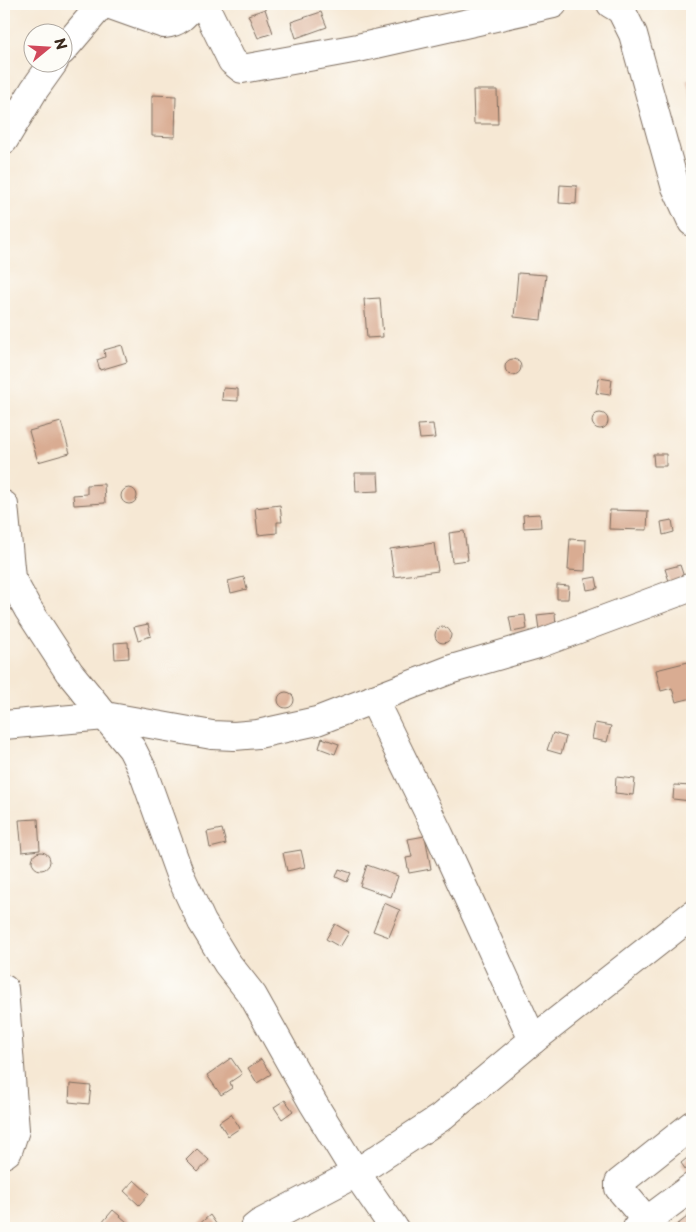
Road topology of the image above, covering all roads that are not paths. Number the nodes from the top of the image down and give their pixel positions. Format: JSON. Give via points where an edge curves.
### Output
{"nodes":[{"id":1,"x":102,"y":4,"type":"edge"},
{"id":2,"x":108,"y":4,"type":"edge"},
{"id":3,"x":194,"y":4,"type":"edge"},
{"id":4,"x":204,"y":4,"type":"edge"},
{"id":5,"x":553,"y":4,"type":"edge"},
{"id":6,"x":611,"y":4,"type":"edge"},
{"id":7,"x":72,"y":39,"type":"edge"},
{"id":8,"x":47,"y":72,"type":"edge"},
{"id":9,"x":4,"y":140,"type":"edge"},
{"id":10,"x":692,"y":222,"type":"edge"},
{"id":11,"x":4,"y":505,"type":"edge"},
{"id":12,"x":7,"y":575,"type":"edge"},
{"id":13,"x":692,"y":587,"type":"edge"},
{"id":14,"x":372,"y":699,"type":"junction"},
{"id":15,"x":105,"y":716,"type":"junction"},
{"id":16,"x":4,"y":725,"type":"edge"},
{"id":17,"x":692,"y":914,"type":"edge"},
{"id":18,"x":4,"y":989,"type":"edge"},
{"id":19,"x":533,"y":1040,"type":"junction"},
{"id":20,"x":692,"y":1125,"type":"edge"},
{"id":21,"x":4,"y":1154,"type":"edge"},
{"id":22,"x":356,"y":1173,"type":"junction"},
{"id":23,"x":692,"y":1187,"type":"edge"},
{"id":24,"x":642,"y":1224,"type":"edge"},
{"id":25,"x":254,"y":1228,"type":"edge"},
{"id":26,"x":394,"y":1228,"type":"edge"}],
"edges":[{"from":1,"to":7,"type":"street"},
{"from":2,"to":3,"type":"street","via":[[164,24],[173,23],[185,15]]},
{"from":4,"to":5,"type":"street","via":[[232,61],[242,69],[358,48]]},
{"from":6,"to":10,"type":"street","via":[[621,10],[633,34],[675,185]]},
{"from":8,"to":9,"type":"street"},
{"from":11,"to":12,"type":"street"},
{"from":12,"to":15,"type":"street","via":[[69,672]]},
{"from":13,"to":14,"type":"street","via":[[538,644]]},
{"from":14,"to":15,"type":"street","via":[[317,721],[234,736]]},
{"from":14,"to":19,"type":"street","via":[[439,834]]},
{"from":15,"to":16,"type":"street"},
{"from":15,"to":22,"type":"street","via":[[132,749],[142,769],[180,875],[202,922],[227,963],[253,996]]},
{"from":17,"to":19,"type":"street"},
{"from":18,"to":21,"type":"street","via":[[15,1130]]},
{"from":19,"to":22,"type":"street","via":[[440,1118]]},
{"from":20,"to":24,"type":"street","via":[[619,1183]]},
{"from":22,"to":25,"type":"street"},
{"from":22,"to":26,"type":"street"},
{"from":23,"to":24,"type":"street"}]}
